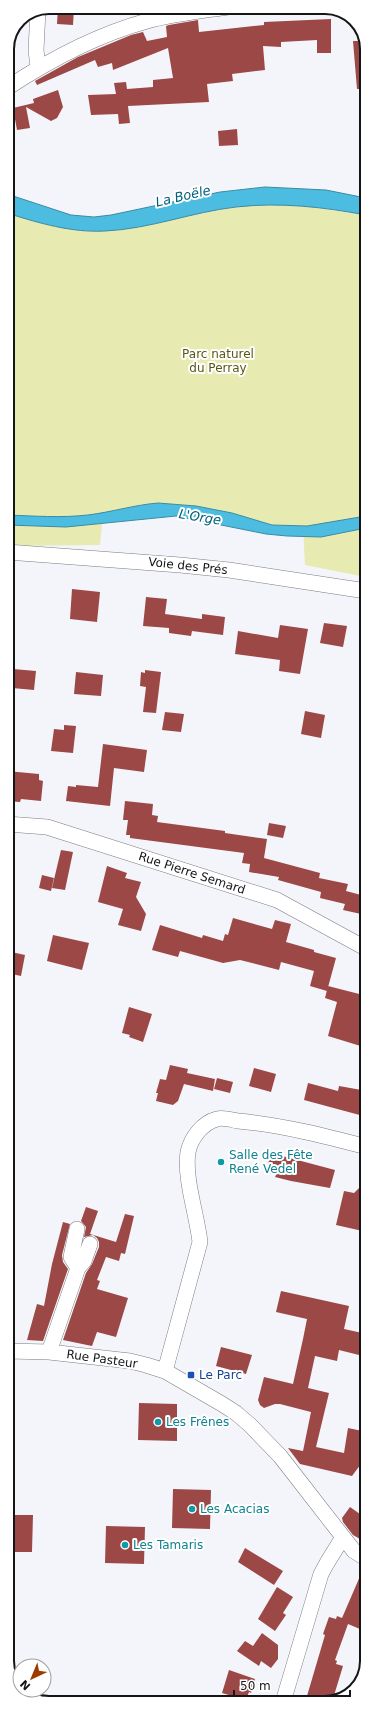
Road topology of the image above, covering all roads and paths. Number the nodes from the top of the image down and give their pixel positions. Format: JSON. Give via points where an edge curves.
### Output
{"nodes":[{"id":1,"x":188,"y":14,"type":"edge"},
{"id":2,"x":38,"y":16,"type":"edge"},
{"id":3,"x":38,"y":67,"type":"junction"},
{"id":4,"x":14,"y":83,"type":"edge"},
{"id":5,"x":14,"y":553,"type":"edge"},
{"id":6,"x":360,"y":590,"type":"edge"},
{"id":7,"x":14,"y":825,"type":"edge"},
{"id":8,"x":360,"y":945,"type":"edge"},
{"id":9,"x":360,"y":1145,"type":"edge"},
{"id":10,"x":77,"y":1229,"type":"dead end"},
{"id":11,"x":90,"y":1244,"type":"dead end"},
{"id":12,"x":78,"y":1268,"type":"junction"},
{"id":13,"x":14,"y":1351,"type":"edge"},
{"id":14,"x":49,"y":1352,"type":"junction"},
{"id":15,"x":165,"y":1372,"type":"junction"},
{"id":16,"x":343,"y":1537,"type":"junction"},
{"id":17,"x":360,"y":1555,"type":"edge"},
{"id":18,"x":285,"y":1696,"type":"edge"}],
"edges":[{"from":1,"to":3,"type":"street","via":[[147,21],[84,44]]},
{"from":2,"to":3,"type":"street"},
{"from":3,"to":4,"type":"street"},
{"from":5,"to":6,"type":"street","name":"Voie des Prés","via":[[229,570]]},
{"from":7,"to":8,"type":"street","name":"Rue Pierre Semard","via":[[47,827],[277,900]]},
{"from":9,"to":15,"type":"street","via":[[256,1122],[217,1119],[200,1129],[191,1141],[187,1170],[200,1242]]},
{"from":10,"to":12,"type":"street","via":[[71,1256]]},
{"from":11,"to":12,"type":"street","via":[[84,1261]]},
{"from":12,"to":14,"type":"street"},
{"from":13,"to":14,"type":"street","name":"Rue Pasteur"},
{"from":14,"to":15,"type":"street","name":"Rue Pasteur","via":[[130,1361]]},
{"from":15,"to":16,"type":"street","name":"Rue Pasteur","via":[[231,1410],[250,1425],[280,1456]]},
{"from":16,"to":17,"type":"street","name":"Rue Pasteur"},
{"from":16,"to":18,"type":"street","via":[[321,1574]]}]}
